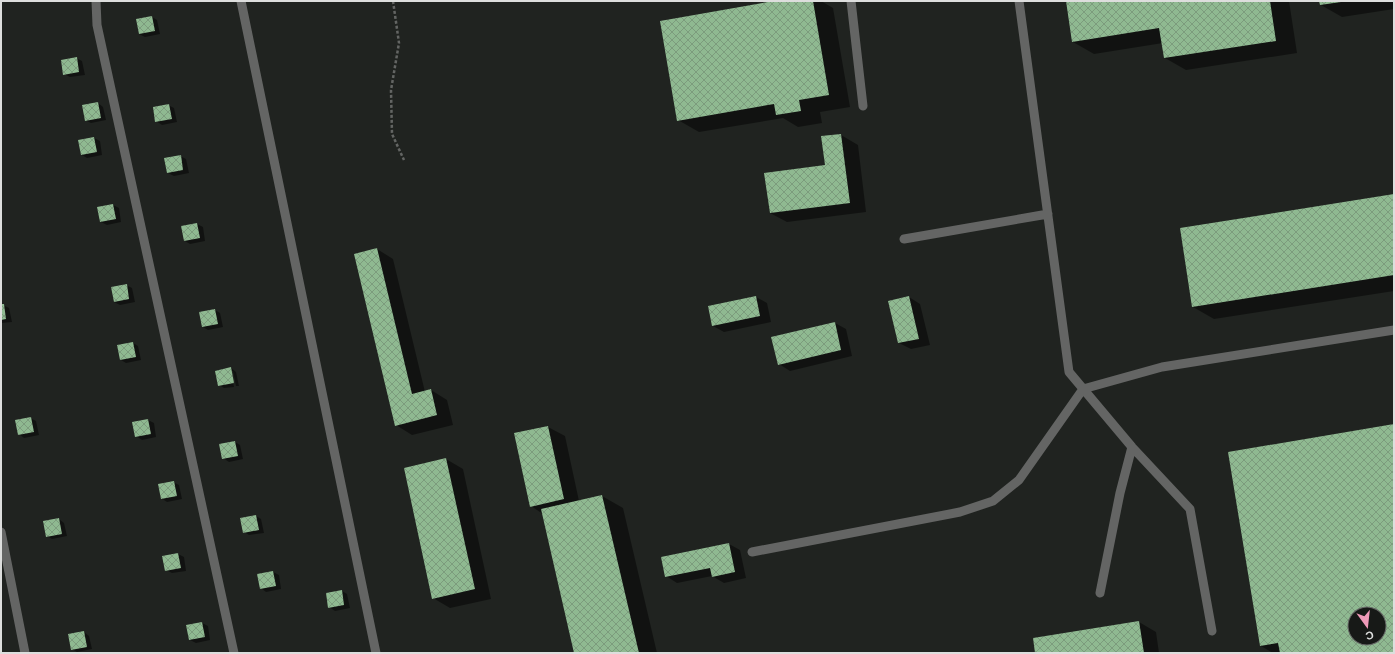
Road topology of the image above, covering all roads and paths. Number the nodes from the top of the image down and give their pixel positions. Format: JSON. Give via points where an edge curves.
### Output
{"nodes":[{"id":1,"x":96,"y":1,"type":"edge"},
{"id":2,"x":241,"y":1,"type":"edge"},
{"id":3,"x":393,"y":1,"type":"edge"},
{"id":4,"x":851,"y":1,"type":"edge"},
{"id":5,"x":1019,"y":1,"type":"edge"},
{"id":6,"x":863,"y":106,"type":"dead end"},
{"id":7,"x":404,"y":160,"type":"dead end"},
{"id":8,"x":1048,"y":214,"type":"junction"},
{"id":9,"x":904,"y":239,"type":"dead end"},
{"id":10,"x":1394,"y":330,"type":"edge"},
{"id":11,"x":1083,"y":389,"type":"junction"},
{"id":12,"x":1132,"y":447,"type":"junction"},
{"id":13,"x":1,"y":532,"type":"edge"},
{"id":14,"x":752,"y":552,"type":"dead end"},
{"id":15,"x":1100,"y":593,"type":"dead end"},
{"id":16,"x":1212,"y":631,"type":"dead end"},
{"id":17,"x":25,"y":653,"type":"edge"},
{"id":18,"x":234,"y":653,"type":"edge"},
{"id":19,"x":376,"y":653,"type":"edge"}],
"edges":[{"from":1,"to":18,"type":"lane","via":[[97,25]]},
{"from":2,"to":19,"type":"lane"},
{"from":3,"to":7,"type":"path","via":[[399,43],[391,90],[392,134]]},
{"from":4,"to":6,"type":"lane"},
{"from":5,"to":8,"type":"lane"},
{"from":8,"to":9,"type":"lane"},
{"from":8,"to":11,"type":"lane","via":[[1069,372]]},
{"from":10,"to":11,"type":"lane","via":[[1162,367]]},
{"from":11,"to":12,"type":"lane"},
{"from":11,"to":14,"type":"lane","via":[[1019,480],[994,501],[960,512]]},
{"from":12,"to":15,"type":"lane"},
{"from":12,"to":16,"type":"lane","via":[[1190,509]]},
{"from":13,"to":17,"type":"lane"}]}
